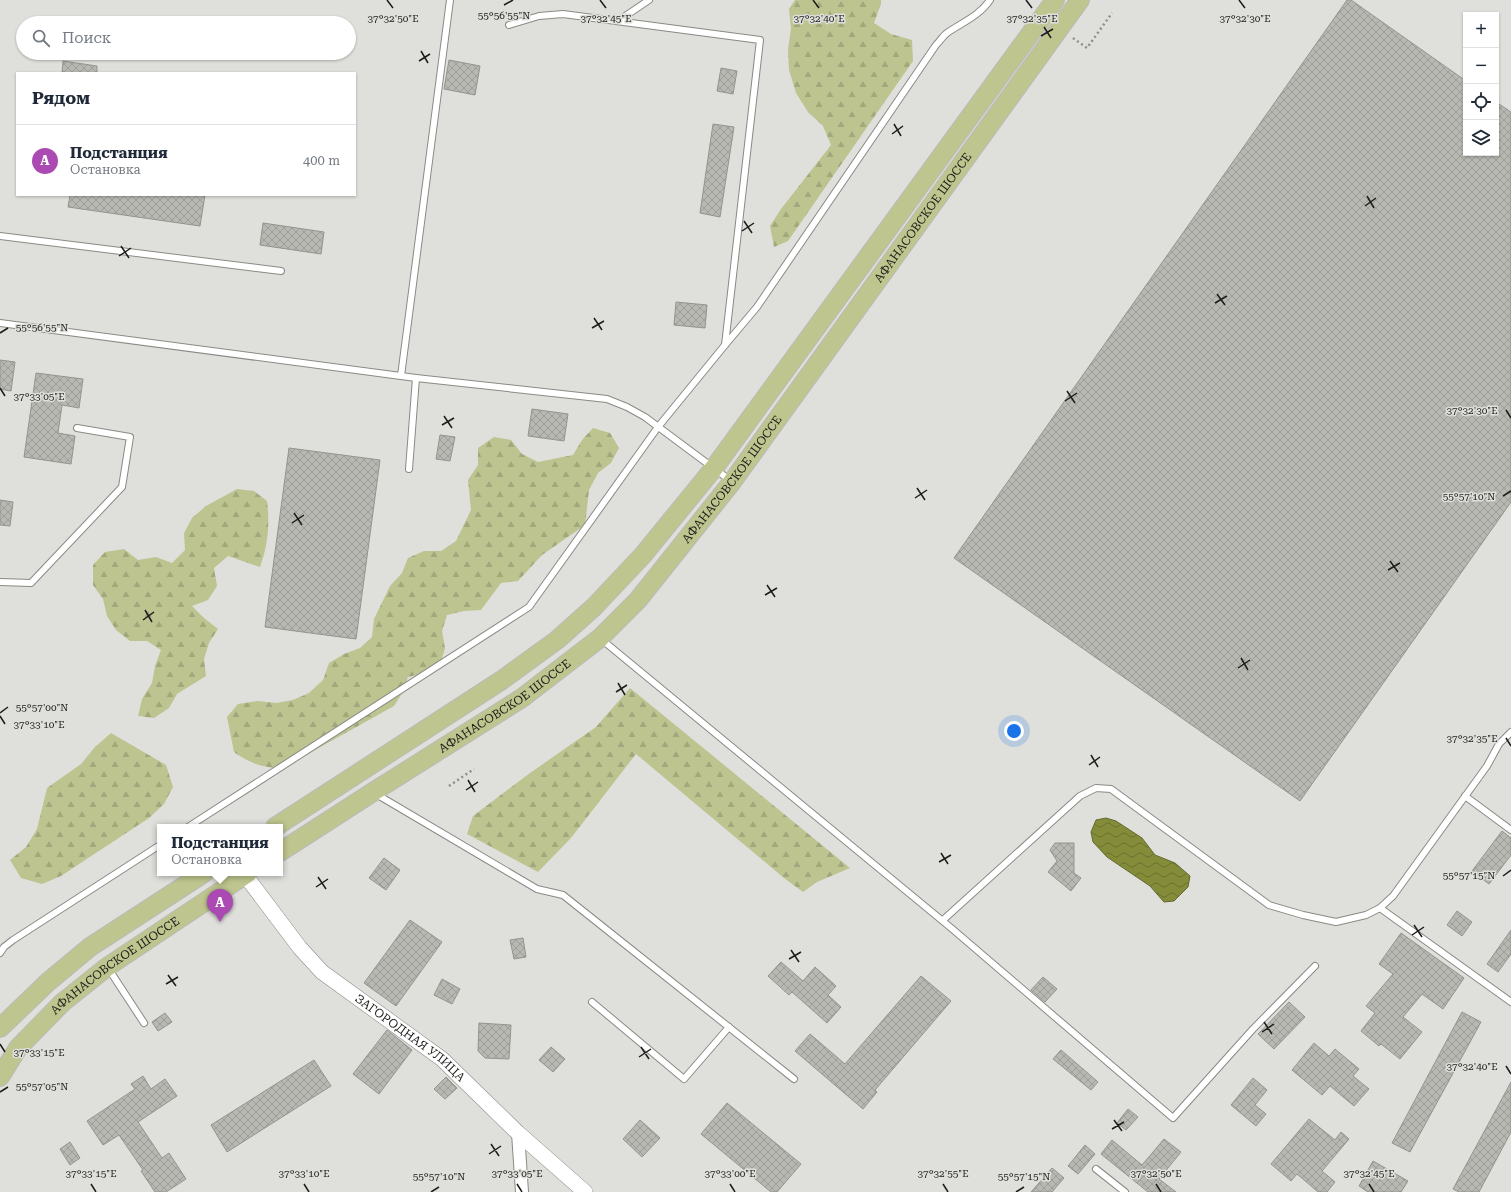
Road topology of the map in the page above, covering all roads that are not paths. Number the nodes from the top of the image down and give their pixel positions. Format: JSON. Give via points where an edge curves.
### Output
{"nodes":[{"id":1,"x":450,"y":0,"type":"edge"},
{"id":2,"x":649,"y":0,"type":"edge"},
{"id":3,"x":990,"y":0,"type":"edge"},
{"id":4,"x":1055,"y":0,"type":"edge"},
{"id":5,"x":1080,"y":0,"type":"edge"},
{"id":6,"x":618,"y":21,"type":"junction"},
{"id":7,"x":509,"y":25,"type":"dead end"},
{"id":8,"x":0,"y":236,"type":"edge"},
{"id":9,"x":282,"y":271,"type":"dead end"},
{"id":10,"x":0,"y":322,"type":"edge"},
{"id":11,"x":724,"y":345,"type":"junction"},
{"id":12,"x":401,"y":376,"type":"junction"},
{"id":13,"x":416,"y":378,"type":"junction"},
{"id":14,"x":658,"y":427,"type":"junction"},
{"id":15,"x":77,"y":428,"type":"dead end"},
{"id":16,"x":714,"y":468,"type":"junction"},
{"id":17,"x":409,"y":469,"type":"dead end"},
{"id":18,"x":732,"y":482,"type":"junction"},
{"id":19,"x":0,"y":582,"type":"edge"},
{"id":20,"x":600,"y":638,"type":"junction"},
{"id":21,"x":1511,"y":732,"type":"edge"},
{"id":22,"x":373,"y":792,"type":"junction"},
{"id":23,"x":1465,"y":796,"type":"junction"},
{"id":24,"x":193,"y":824,"type":"edge"},
{"id":25,"x":280,"y":824,"type":"edge"},
{"id":26,"x":1511,"y":830,"type":"edge"},
{"id":27,"x":157,"y":847,"type":"edge"},
{"id":28,"x":283,"y":850,"type":"edge"},
{"id":29,"x":199,"y":876,"type":"edge"},
{"id":30,"x":243,"y":876,"type":"edge"},
{"id":31,"x":247,"y":876,"type":"edge"},
{"id":32,"x":1380,"y":908,"type":"junction"},
{"id":33,"x":943,"y":920,"type":"junction"},
{"id":34,"x":0,"y":953,"type":"edge"},
{"id":35,"x":1315,"y":966,"type":"dead end"},
{"id":36,"x":107,"y":967,"type":"junction"},
{"id":37,"x":592,"y":1002,"type":"dead end"},
{"id":38,"x":1511,"y":1002,"type":"edge"},
{"id":39,"x":144,"y":1023,"type":"dead end"},
{"id":40,"x":729,"y":1027,"type":"junction"},
{"id":41,"x":0,"y":1028,"type":"edge"},
{"id":42,"x":0,"y":1077,"type":"edge"},
{"id":43,"x":794,"y":1079,"type":"dead end"},
{"id":44,"x":518,"y":1133,"type":"junction"},
{"id":45,"x":1096,"y":1169,"type":"dead end"},
{"id":46,"x":522,"y":1192,"type":"edge"},
{"id":47,"x":585,"y":1192,"type":"edge"},
{"id":48,"x":1125,"y":1192,"type":"edge"}],
"edges":[{"from":1,"to":12,"type":"lane"},
{"from":2,"to":6,"type":"lane"},
{"from":3,"to":11,"type":"lane","via":[[976,15],[946,34],[936,45],[757,307]]},
{"from":4,"to":16,"type":"main road","name":"АФАНАСОВСКОЕ ШОССЕ"},
{"from":5,"to":18,"type":"main road","name":"АФАНАСОВСКОЕ ШОССЕ"},
{"from":6,"to":7,"type":"lane","via":[[563,14],[539,16]]},
{"from":6,"to":11,"type":"lane","via":[[760,40]]},
{"from":8,"to":9,"type":"lane"},
{"from":10,"to":12,"type":"lane"},
{"from":11,"to":14,"type":"lane"},
{"from":12,"to":13,"type":"lane"},
{"from":13,"to":14,"type":"lane","via":[[607,399],[627,406]]},
{"from":13,"to":17,"type":"lane"},
{"from":14,"to":16,"type":"lane"},
{"from":14,"to":24,"type":"lane","via":[[529,607]]},
{"from":15,"to":19,"type":"lane","via":[[130,438],[122,487],[31,583]]},
{"from":16,"to":18,"type":"lane"},
{"from":16,"to":25,"type":"main road","name":"АФАНАСОВСКОЕ ШОССЕ","via":[[643,556],[594,607],[557,640],[502,680]]},
{"from":18,"to":20,"type":"main road","name":"АФАНАСОВСКОЕ ШОССЕ","via":[[638,600]]},
{"from":20,"to":22,"type":"main road","name":"АФАНАСОВСКОЕ ШОССЕ","via":[[522,698]]},
{"from":20,"to":33,"type":"lane"},
{"from":21,"to":23,"type":"lane","via":[[1499,744]]},
{"from":22,"to":28,"type":"main road","name":"АФАНАСОВСКОЕ ШОССЕ"},
{"from":22,"to":40,"type":"lane","via":[[537,889],[563,895]]},
{"from":23,"to":26,"type":"lane"},
{"from":23,"to":32,"type":"lane","via":[[1393,896]]},
{"from":27,"to":34,"type":"lane","via":[[13,940]]},
{"from":29,"to":41,"type":"main road","name":"АФАНАСОВСКОЕ ШОССЕ","via":[[90,947],[48,982]]},
{"from":30,"to":36,"type":"main road","name":"АФАНАСОВСКОЕ ШОССЕ"},
{"from":31,"to":44,"type":"street","name":"ЗАГОРОДНАЯ УЛИЦА","via":[[300,948],[322,972],[442,1059]]},
{"from":32,"to":33,"type":"lane","via":[[1366,915],[1336,922],[1268,905],[1111,789],[1096,788],[1080,796]]},
{"from":32,"to":38,"type":"lane"},
{"from":33,"to":35,"type":"lane","via":[[1173,1118],[1253,1028]]},
{"from":36,"to":39,"type":"lane"},
{"from":36,"to":42,"type":"main road","name":"АФАНАСОВСКОЕ ШОССЕ","via":[[62,1003],[34,1031],[18,1048]]},
{"from":37,"to":40,"type":"lane","via":[[684,1078]]},
{"from":40,"to":43,"type":"lane"},
{"from":44,"to":46,"type":"street"},
{"from":44,"to":47,"type":"street","name":"ЗАГОРОДНАЯ УЛИЦА"},
{"from":45,"to":48,"type":"lane"}]}
